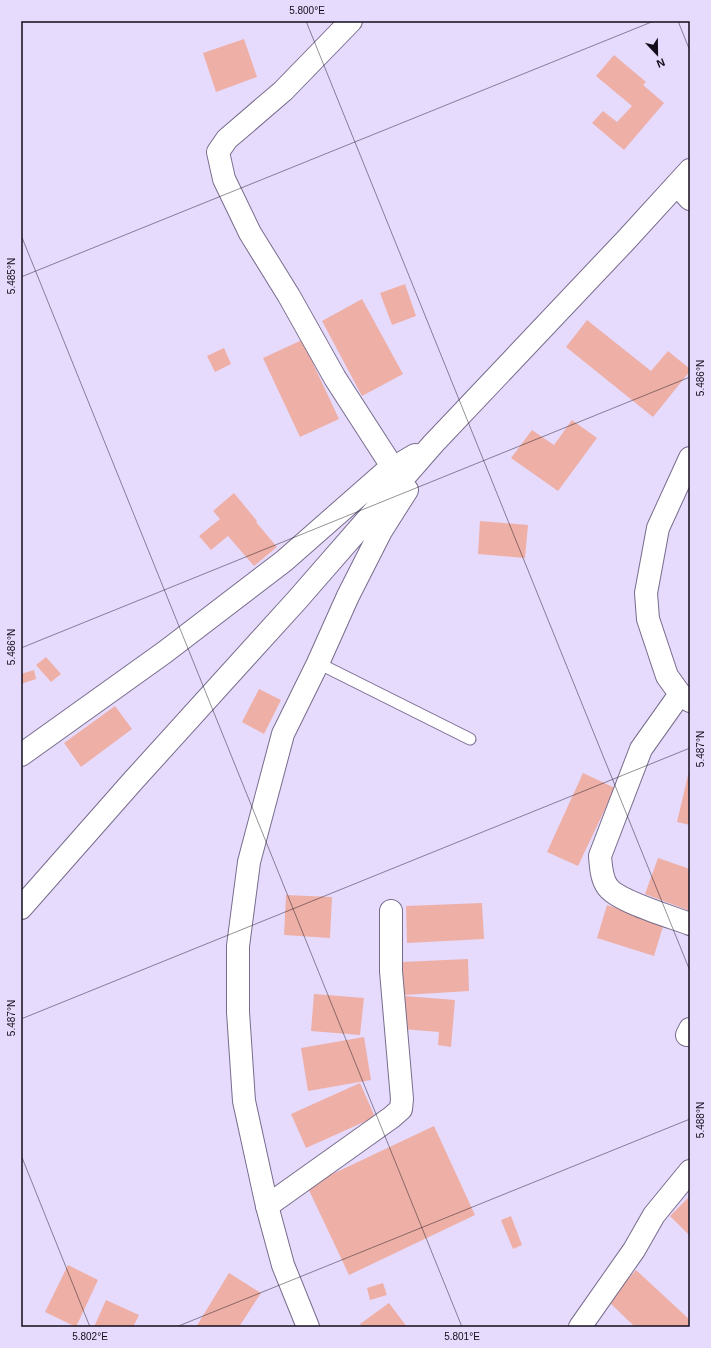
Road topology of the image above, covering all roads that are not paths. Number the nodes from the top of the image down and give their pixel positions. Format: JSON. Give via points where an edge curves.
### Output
{"nodes":[{"id":1,"x":351,"y":21,"type":"edge"},
{"id":2,"x":686,"y":185,"type":"edge"},
{"id":3,"x":433,"y":444,"type":"junction"},
{"id":4,"x":690,"y":458,"type":"edge"},
{"id":5,"x":393,"y":468,"type":"junction"},
{"id":6,"x":318,"y":663,"type":"junction"},
{"id":7,"x":685,"y":698,"type":"edge"},
{"id":8,"x":470,"y":739,"type":"dead end"},
{"id":9,"x":21,"y":756,"type":"edge"},
{"id":10,"x":21,"y":908,"type":"edge"},
{"id":11,"x":391,"y":910,"type":"dead end"},
{"id":12,"x":690,"y":924,"type":"edge"},
{"id":13,"x":690,"y":1171,"type":"edge"},
{"id":14,"x":267,"y":1206,"type":"junction"},
{"id":15,"x":308,"y":1327,"type":"edge"},
{"id":16,"x":580,"y":1327,"type":"edge"}],
"edges":[{"from":1,"to":5,"type":"street","via":[[283,91],[227,138],[218,152],[224,179],[250,233],[335,378]]},
{"from":2,"to":3,"type":"street","via":[[628,239]]},
{"from":3,"to":5,"type":"street"},
{"from":3,"to":6,"type":"street","via":[[381,531]]},
{"from":3,"to":10,"type":"street"},
{"from":4,"to":7,"type":"street","via":[[658,528],[646,593],[648,619],[667,676]]},
{"from":5,"to":9,"type":"street","via":[[278,566]]},
{"from":6,"to":8,"type":"lane"},
{"from":6,"to":14,"type":"street","via":[[283,734],[249,862],[238,946],[238,1012],[244,1101]]},
{"from":7,"to":12,"type":"street","via":[[641,748],[600,856],[602,874],[607,887],[626,901]]},
{"from":11,"to":14,"type":"street","via":[[391,971],[401,1109]]},
{"from":13,"to":16,"type":"street","via":[[654,1215],[634,1250]]},
{"from":14,"to":15,"type":"street","via":[[283,1265]]}]}
